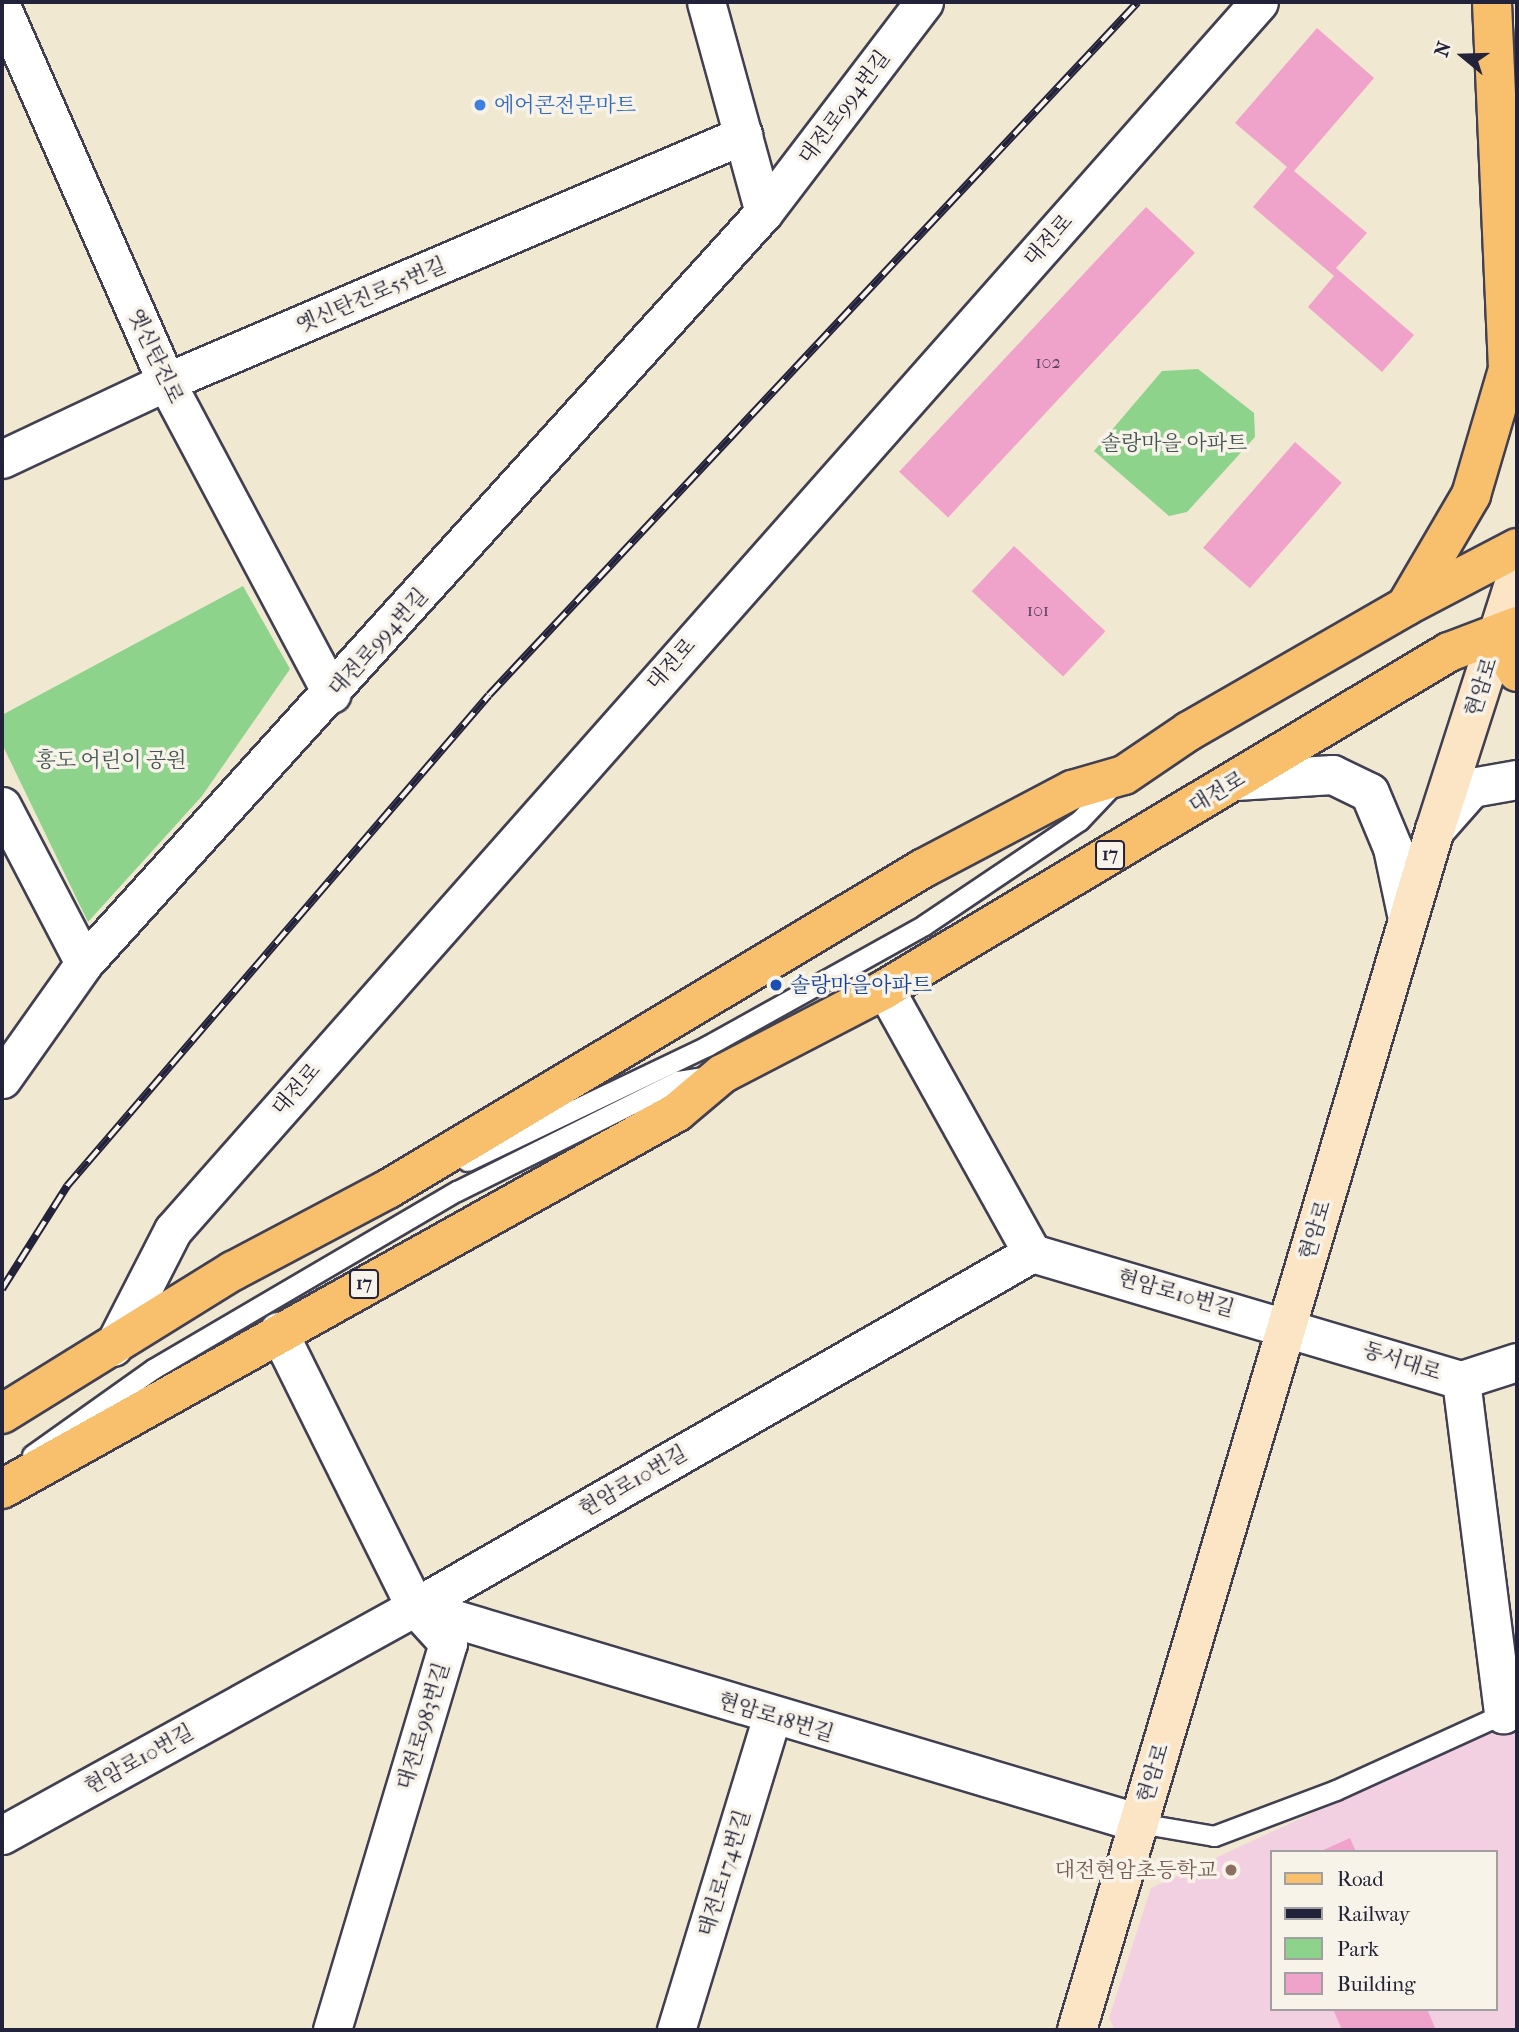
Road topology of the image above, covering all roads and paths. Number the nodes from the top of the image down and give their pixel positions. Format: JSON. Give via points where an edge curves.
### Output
{"nodes":[{"id":1,"x":706,"y":2,"type":"edge"},
{"id":2,"x":925,"y":2,"type":"edge"},
{"id":3,"x":1259,"y":2,"type":"edge"},
{"id":4,"x":1492,"y":3,"type":"edge"},
{"id":5,"x":2,"y":8,"type":"edge"},
{"id":6,"x":743,"y":135,"type":"junction"},
{"id":7,"x":764,"y":212,"type":"junction"},
{"id":8,"x":166,"y":382,"type":"junction"},
{"id":9,"x":2,"y":459,"type":"edge"},
{"id":10,"x":1517,"y":548,"type":"edge"},
{"id":11,"x":1517,"y":575,"type":"edge"},
{"id":12,"x":1406,"y":606,"type":"junction"},
{"id":13,"x":1507,"y":632,"type":"edge"},
{"id":14,"x":1517,"y":672,"type":"edge"},
{"id":15,"x":332,"y":694,"type":"junction"},
{"id":16,"x":1517,"y":780,"type":"edge"},
{"id":17,"x":1236,"y":781,"type":"junction"},
{"id":18,"x":2,"y":806,"type":"edge"},
{"id":19,"x":1435,"y":830,"type":"junction"},
{"id":20,"x":1408,"y":919,"type":"junction"},
{"id":21,"x":84,"y":963,"type":"junction"},
{"id":22,"x":885,"y":989,"type":"junction"},
{"id":23,"x":722,"y":1074,"type":"junction"},
{"id":24,"x":2,"y":1079,"type":"edge"},
{"id":25,"x":1032,"y":1253,"type":"junction"},
{"id":26,"x":1286,"y":1324,"type":"junction"},
{"id":27,"x":278,"y":1331,"type":"junction"},
{"id":28,"x":113,"y":1347,"type":"junction"},
{"id":29,"x":1517,"y":1362,"type":"edge"},
{"id":30,"x":1461,"y":1380,"type":"junction"},
{"id":31,"x":2,"y":1414,"type":"edge"},
{"id":32,"x":2,"y":1480,"type":"edge"},
{"id":33,"x":2,"y":1489,"type":"edge"},
{"id":34,"x":415,"y":1607,"type":"junction"},
{"id":35,"x":1510,"y":1711,"type":"edge"},
{"id":36,"x":772,"y":1716,"type":"junction"},
{"id":37,"x":1139,"y":1823,"type":"junction"},
{"id":38,"x":2,"y":1835,"type":"edge"},
{"id":39,"x":332,"y":2030,"type":"edge"},
{"id":40,"x":676,"y":2030,"type":"edge"},
{"id":41,"x":1077,"y":2030,"type":"edge"}],
"edges":[{"from":1,"to":6,"type":"street"},
{"from":2,"to":7,"type":"street","name":"대전로994번길"},
{"from":3,"to":28,"type":"street","name":"대전로","via":[[173,1230]]},
{"from":4,"to":12,"type":"main road","via":[[1508,369],[1471,495]]},
{"from":5,"to":8,"type":"street","name":"옛신탄진로"},
{"from":6,"to":7,"type":"street"},
{"from":6,"to":8,"type":"street","name":"옛신탄진로55번길"},
{"from":7,"to":15,"type":"street","name":"대전로994번길"},
{"from":8,"to":9,"type":"street","name":"옛신탄진로55번길"},
{"from":8,"to":15,"type":"street","name":"옛신탄진로"},
{"from":10,"to":12,"type":"main road"},
{"from":11,"to":13,"type":"main road","name":"현암로"},
{"from":12,"to":28,"type":"main road","via":[[1189,731],[1124,775],[1072,790],[922,869],[388,1189],[233,1271]]},
{"from":13,"to":14,"type":"main road"},
{"from":13,"to":17,"type":"main road","name":"대전로","number":"17","via":[[1449,652]]},
{"from":13,"to":19,"type":"main road","name":"현암로"},
{"from":15,"to":21,"type":"street","name":"대전로994번길"},
{"from":16,"to":19,"type":"street","via":[[1472,788]]},
{"from":17,"to":20,"type":"street","via":[[1333,775],[1370,793],[1393,849]]},
{"from":17,"to":22,"type":"main road","name":"대전로","number":"17"},
{"from":18,"to":21,"type":"street"},
{"from":19,"to":20,"type":"main road","name":"현암로"},
{"from":20,"to":26,"type":"main road","name":"현암로"},
{"from":21,"to":24,"type":"street","name":"대전로994번길"},
{"from":22,"to":23,"type":"main road","name":"대전로","number":"17"},
{"from":22,"to":25,"type":"street"},
{"from":23,"to":27,"type":"main road","name":"대전로","number":"17","via":[[677,1112]]},
{"from":23,"to":32,"type":"lane","via":[[678,1081],[457,1191],[153,1369]]},
{"from":25,"to":26,"type":"street","name":"현암로10번길"},
{"from":25,"to":34,"type":"street","name":"현암로10번길"},
{"from":26,"to":30,"type":"street","name":"동서대로"},
{"from":26,"to":37,"type":"main road","name":"현암로"},
{"from":27,"to":33,"type":"main road","name":"대전로","number":"17"},
{"from":27,"to":34,"type":"street","name":"대전로983번길"},
{"from":28,"to":31,"type":"main road"},
{"from":29,"to":30,"type":"street","name":"동서대로"},
{"from":30,"to":35,"type":"street","name":"현암로"},
{"from":34,"to":36,"type":"street","name":"현암로18번길"},
{"from":34,"to":38,"type":"street","name":"현암로10번길"},
{"from":34,"to":39,"type":"street","name":"대전로983번길","via":[[448,1643]]},
{"from":35,"to":37,"type":"lane","name":"현암로","via":[[1336,1790],[1214,1836]]},
{"from":36,"to":37,"type":"street","name":"현암로18번길"},
{"from":36,"to":40,"type":"street","name":"태전로174번길"},
{"from":37,"to":41,"type":"main road","name":"현암로"}]}
